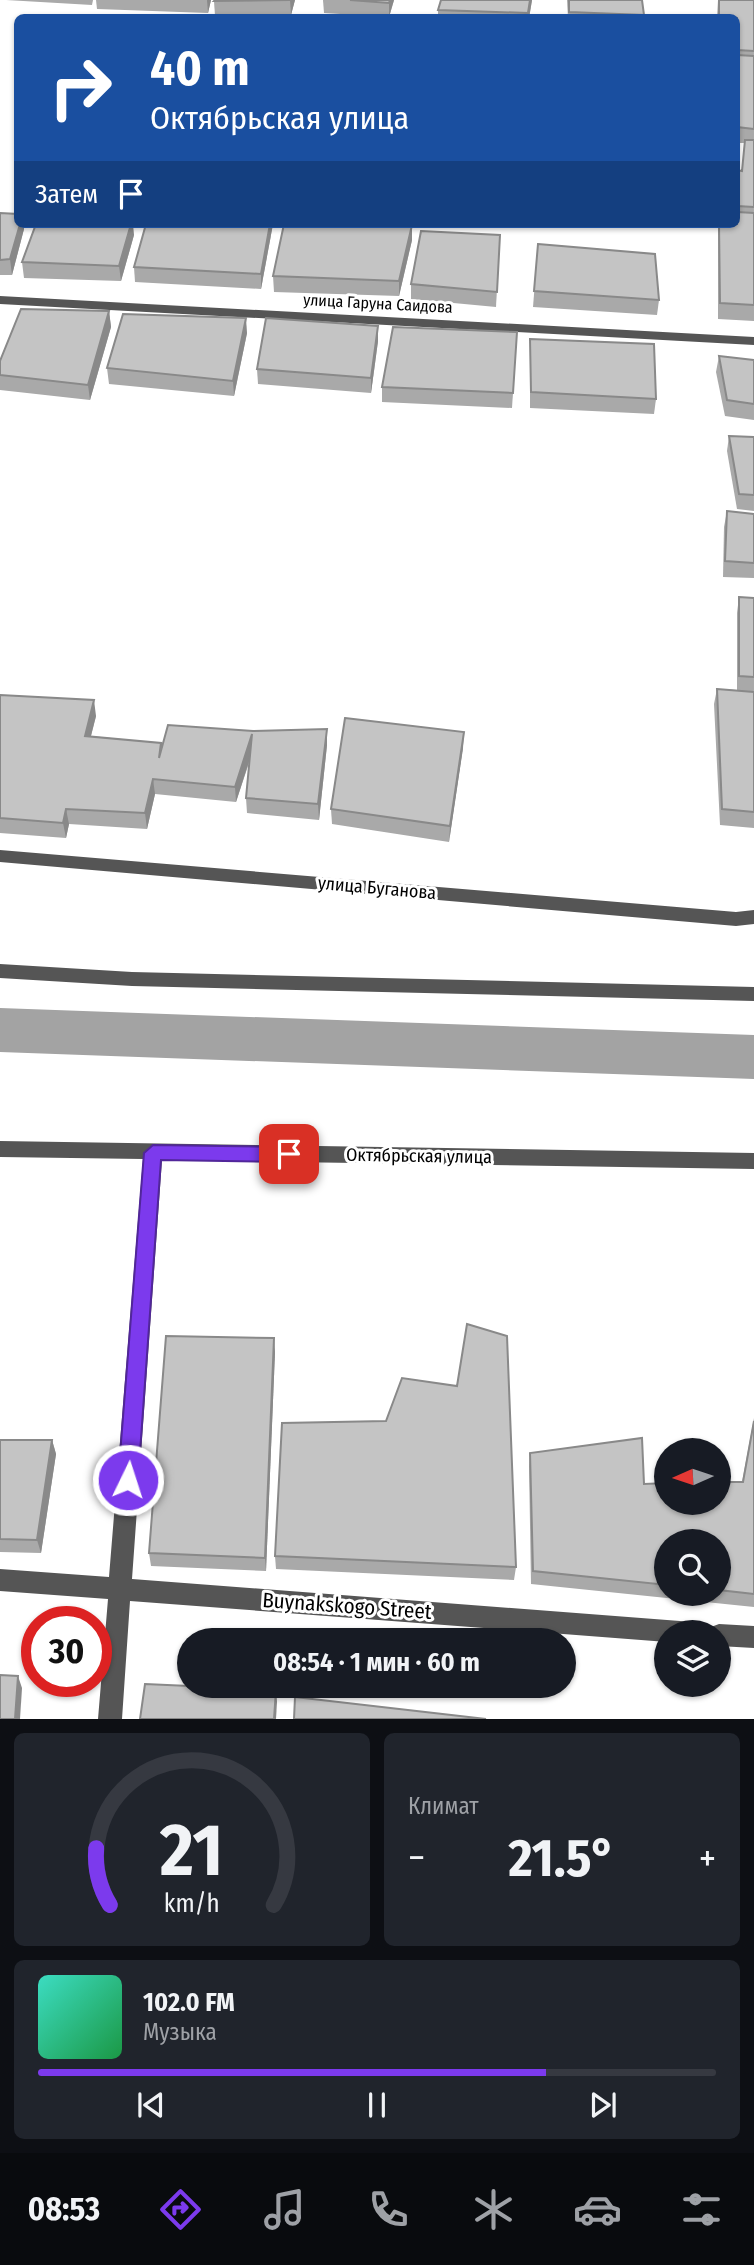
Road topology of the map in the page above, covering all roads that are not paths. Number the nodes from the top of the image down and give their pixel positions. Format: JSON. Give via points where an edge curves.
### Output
{"nodes":[{"id":1,"x":0,"y":300,"type":"edge"},
{"id":2,"x":754,"y":341,"type":"edge"},
{"id":3,"x":0,"y":856,"type":"edge"},
{"id":4,"x":754,"y":917,"type":"edge"},
{"id":5,"x":0,"y":971,"type":"edge"},
{"id":6,"x":754,"y":993,"type":"edge"},
{"id":7,"x":0,"y":1149,"type":"edge"},
{"id":8,"x":153,"y":1153,"type":"junction"},
{"id":9,"x":754,"y":1161,"type":"edge"},
{"id":10,"x":0,"y":1580,"type":"edge"},
{"id":11,"x":120,"y":1589,"type":"junction"},
{"id":12,"x":654,"y":1630,"type":"edge"},
{"id":13,"x":731,"y":1636,"type":"edge"},
{"id":14,"x":754,"y":1637,"type":"edge"},
{"id":15,"x":110,"y":1719,"type":"edge"}],
"edges":[{"from":1,"to":2,"type":"street","name":"улица Гаруна Саидова"},
{"from":3,"to":4,"type":"street","name":"улица Буганова"},
{"from":5,"to":6,"type":"street","via":[[132,979]]},
{"from":7,"to":8,"type":"street","name":"Октябрьская улица"},
{"from":8,"to":9,"type":"street","name":"Октябрьская улица"},
{"from":8,"to":11,"type":"street"},
{"from":10,"to":11,"type":"street","name":"Buynakskogo Street"},
{"from":11,"to":12,"type":"street","name":"Buynakskogo Street"},
{"from":11,"to":15,"type":"street"},
{"from":13,"to":14,"type":"street"}]}
